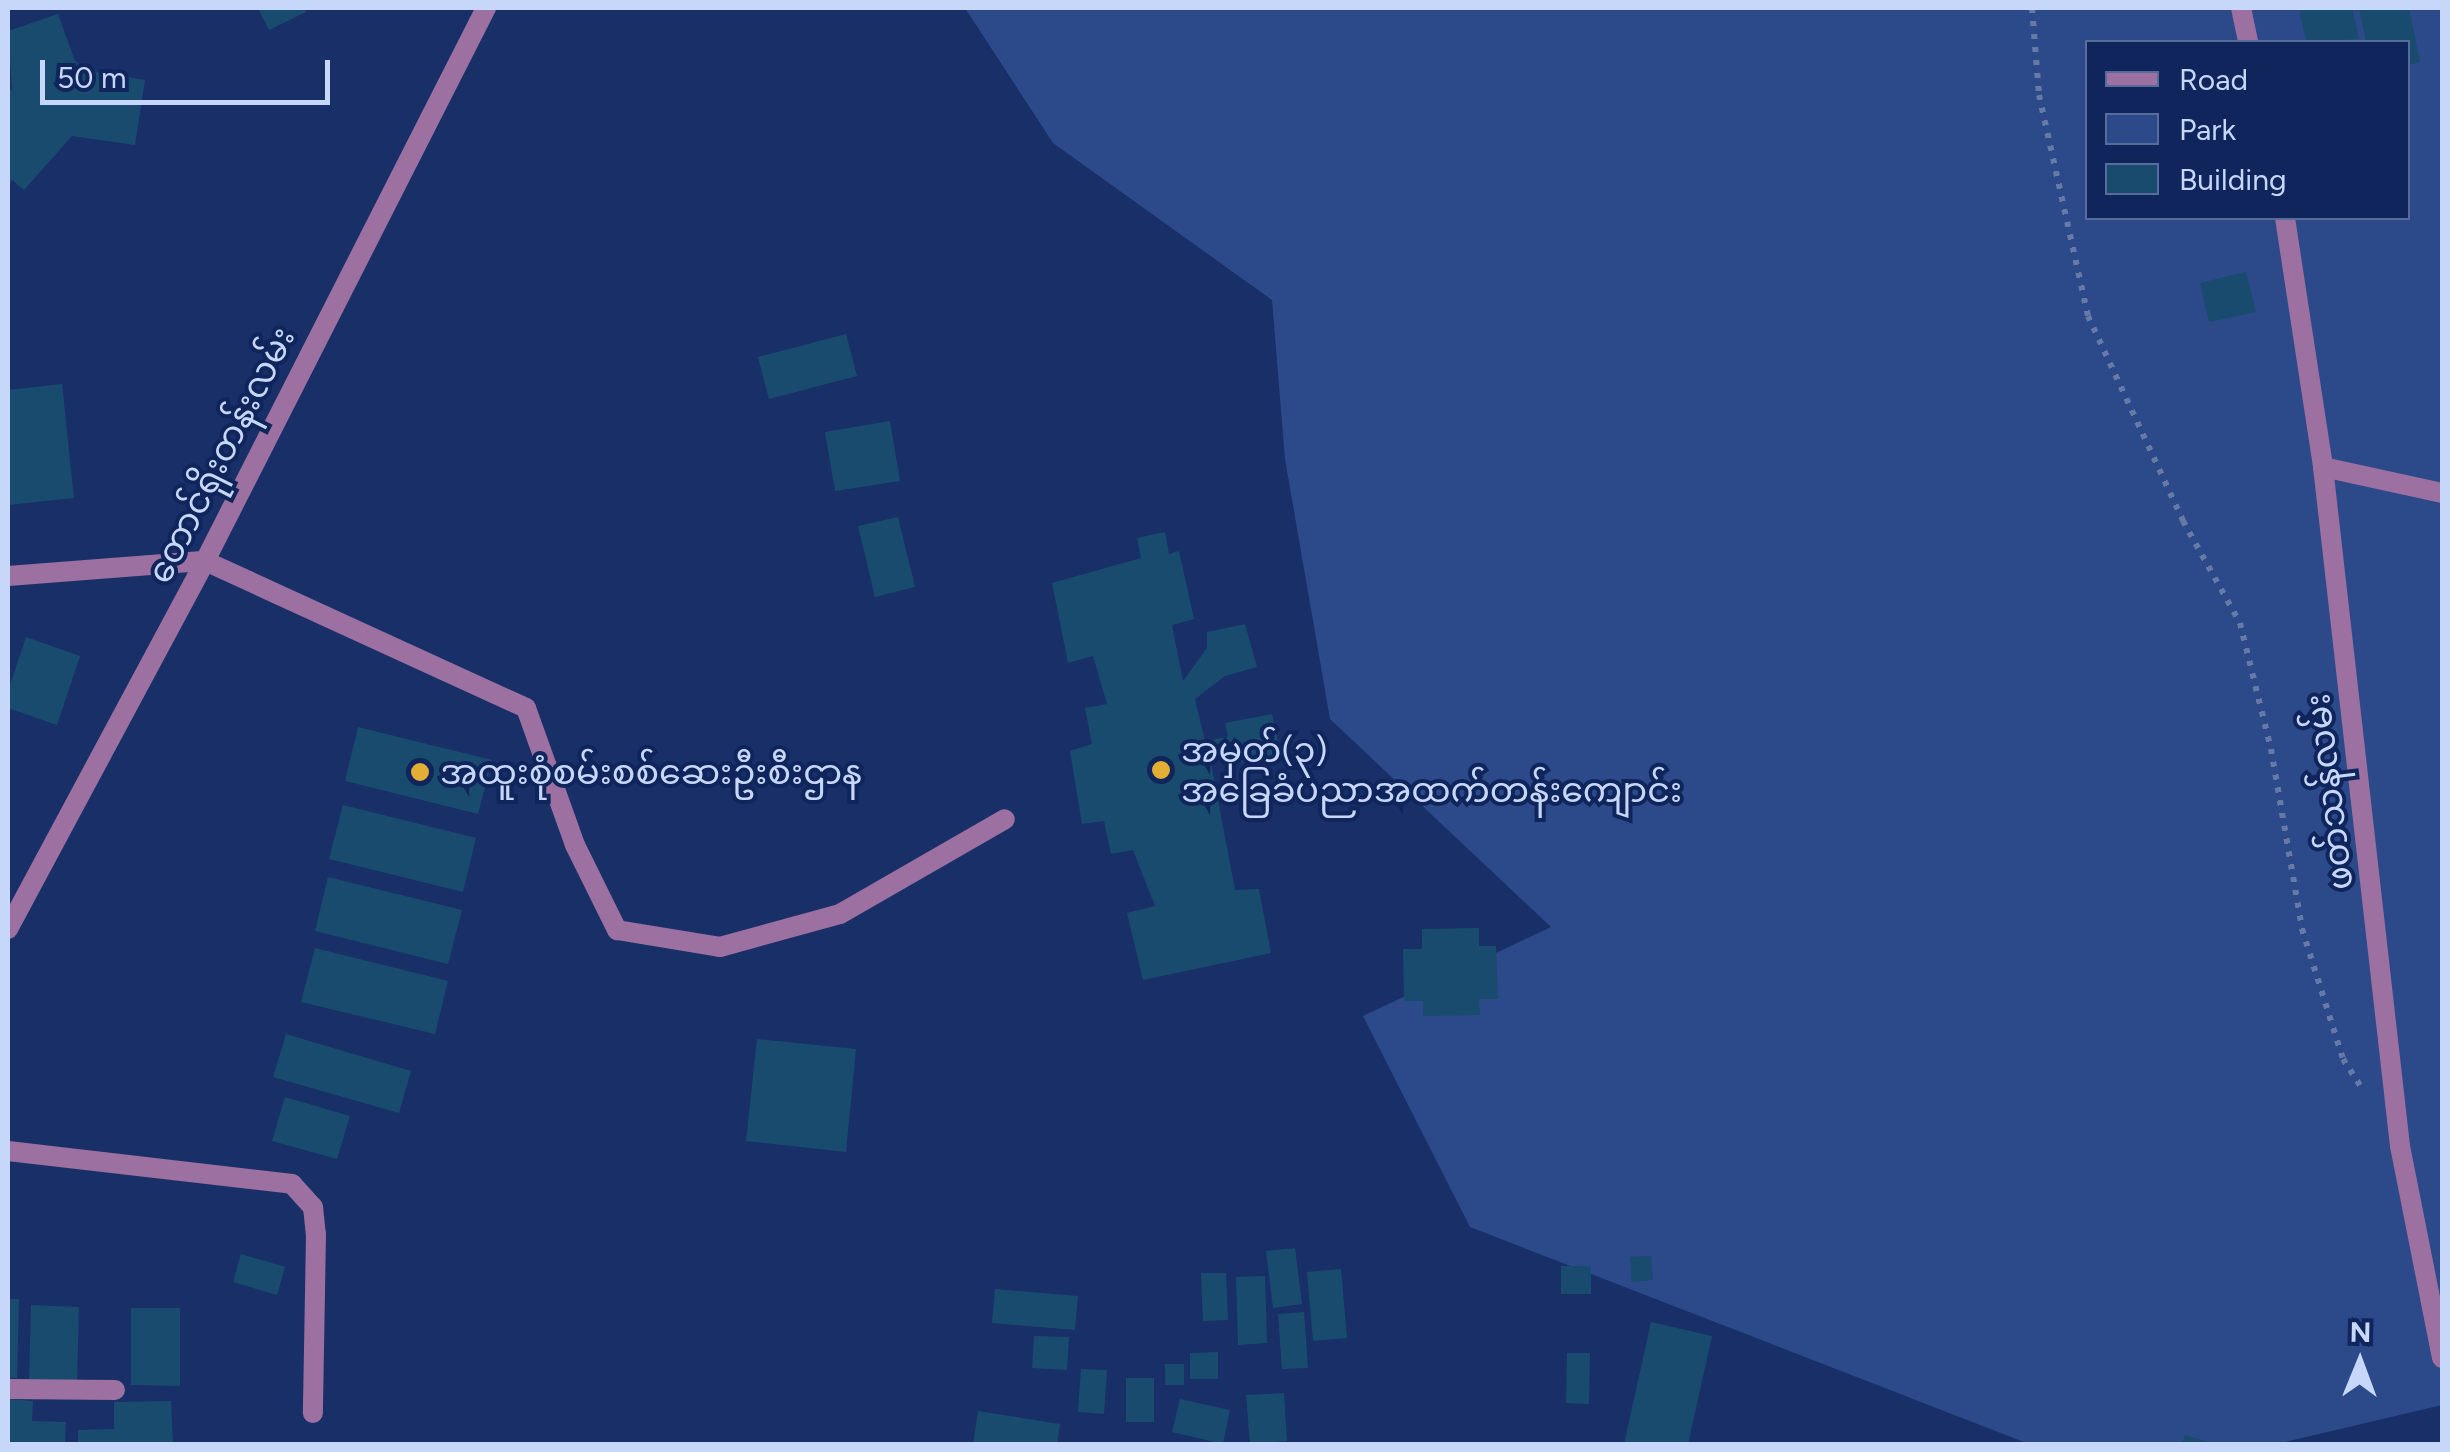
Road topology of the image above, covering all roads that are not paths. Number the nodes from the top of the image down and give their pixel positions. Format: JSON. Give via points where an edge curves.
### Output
{"nodes":[{"id":1,"x":486,"y":8,"type":"edge"},
{"id":2,"x":2241,"y":8,"type":"edge"},
{"id":3,"x":2248,"y":40,"type":"edge"},
{"id":4,"x":2285,"y":220,"type":"edge"},
{"id":5,"x":2323,"y":467,"type":"junction"},
{"id":6,"x":2442,"y":493,"type":"edge"},
{"id":7,"x":205,"y":561,"type":"junction"},
{"id":8,"x":8,"y":576,"type":"edge"},
{"id":9,"x":1005,"y":819,"type":"dead end"},
{"id":10,"x":8,"y":929,"type":"edge"},
{"id":11,"x":8,"y":1151,"type":"edge"},
{"id":12,"x":2435,"y":1292,"type":"edge"},
{"id":13,"x":2442,"y":1358,"type":"edge"},
{"id":14,"x":8,"y":1389,"type":"edge"},
{"id":15,"x":115,"y":1390,"type":"dead end"},
{"id":16,"x":313,"y":1413,"type":"dead end"}],
"edges":[{"from":1,"to":7,"type":"street","name":"တောင်ရိုးတန်းလမ်း"},
{"from":2,"to":3,"type":"street"},
{"from":4,"to":5,"type":"street","name":"ဖတ်သန်လမ်း"},
{"from":5,"to":6,"type":"street"},
{"from":5,"to":12,"type":"street","name":"ဖတ်သန်လမ်း","via":[[2400,1146]]},
{"from":7,"to":8,"type":"street"},
{"from":7,"to":9,"type":"street","via":[[526,708],[575,845],[617,930],[720,947],[840,914]]},
{"from":7,"to":10,"type":"street","name":"တောင်ရိုးတန်းလမ်း"},
{"from":11,"to":16,"type":"street","via":[[292,1184],[313,1207],[316,1234]]},
{"from":12,"to":13,"type":"street","name":"ဖတ်သန်လမ်း"},
{"from":14,"to":15,"type":"street"}]}
